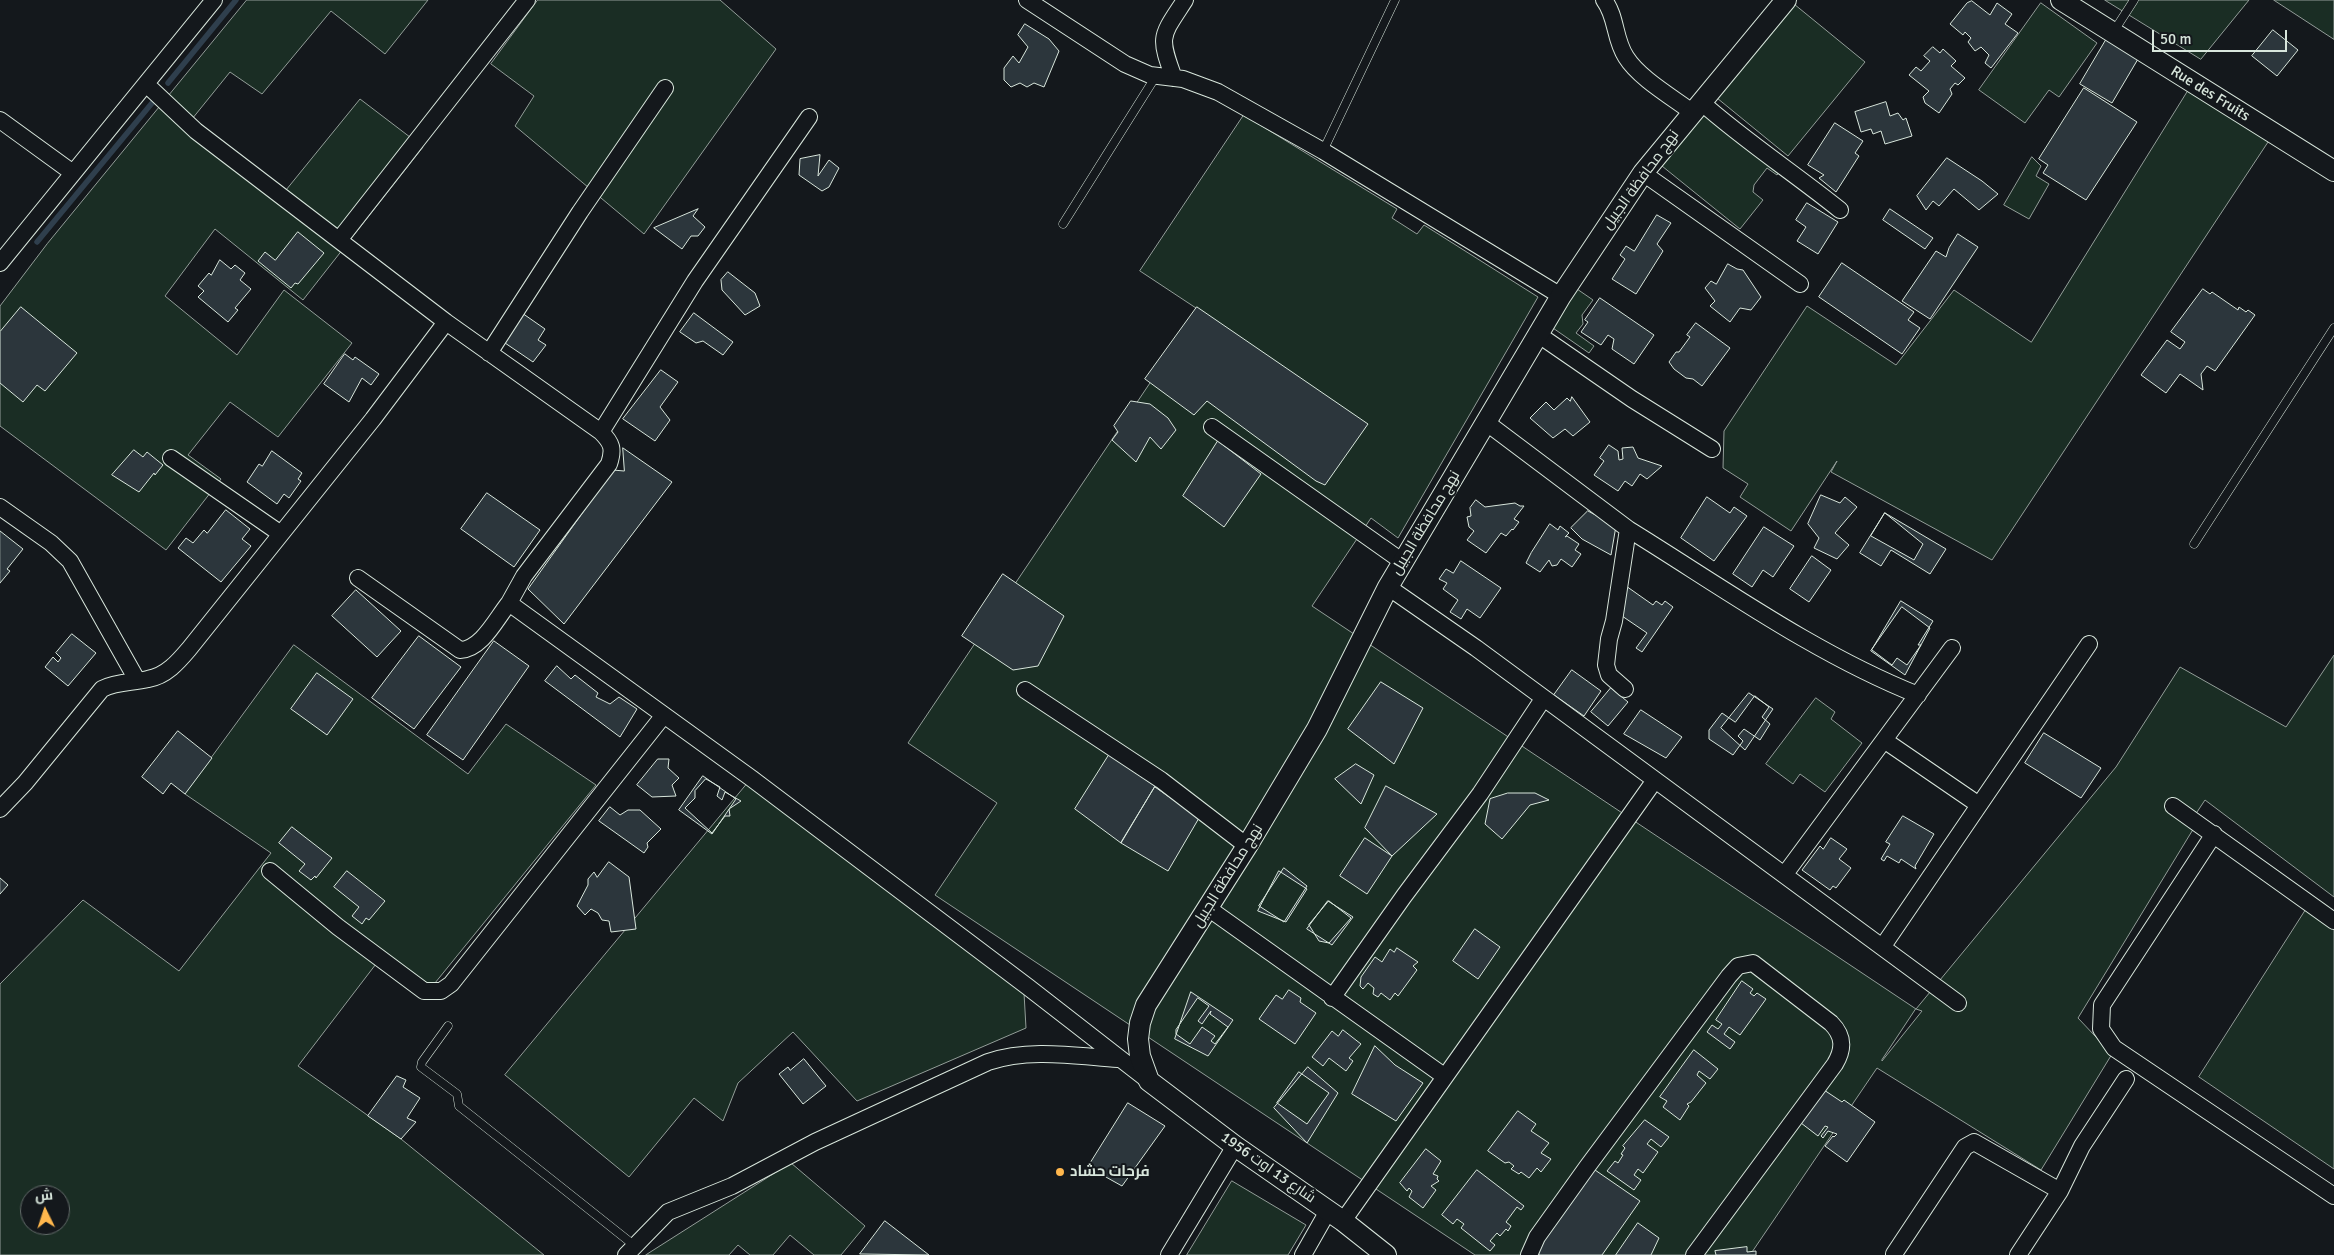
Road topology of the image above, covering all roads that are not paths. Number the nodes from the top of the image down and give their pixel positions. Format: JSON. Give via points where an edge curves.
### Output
{"nodes":[{"id":1,"x":214,"y":0,"type":"edge"},
{"id":2,"x":527,"y":0,"type":"edge"},
{"id":3,"x":1027,"y":0,"type":"edge"},
{"id":4,"x":1185,"y":0,"type":"edge"},
{"id":5,"x":1395,"y":0,"type":"edge"},
{"id":6,"x":1604,"y":0,"type":"edge"},
{"id":7,"x":1786,"y":0,"type":"edge"},
{"id":8,"x":2061,"y":0,"type":"edge"},
{"id":9,"x":2134,"y":0,"type":"edge"},
{"id":10,"x":2113,"y":33,"type":"junction"},
{"id":11,"x":1156,"y":76,"type":"junction"},
{"id":12,"x":1174,"y":78,"type":"junction"},
{"id":13,"x":146,"y":84,"type":"junction"},
{"id":14,"x":664,"y":88,"type":"dead end"},
{"id":15,"x":1696,"y":107,"type":"junction"},
{"id":16,"x":809,"y":117,"type":"dead end"},
{"id":17,"x":0,"y":120,"type":"edge"},
{"id":18,"x":1323,"y":150,"type":"junction"},
{"id":19,"x":2334,"y":170,"type":"edge"},
{"id":20,"x":73,"y":173,"type":"junction"},
{"id":21,"x":1643,"y":173,"type":"junction"},
{"id":22,"x":1840,"y":210,"type":"dead end"},
{"id":23,"x":1063,"y":224,"type":"dead end"},
{"id":24,"x":339,"y":240,"type":"junction"},
{"id":25,"x":0,"y":263,"type":"edge"},
{"id":26,"x":1800,"y":284,"type":"dead end"},
{"id":27,"x":1561,"y":296,"type":"junction"},
{"id":28,"x":446,"y":322,"type":"junction"},
{"id":29,"x":2334,"y":328,"type":"edge"},
{"id":30,"x":1539,"y":335,"type":"junction"},
{"id":31,"x":489,"y":353,"type":"junction"},
{"id":32,"x":1487,"y":423,"type":"junction"},
{"id":33,"x":1212,"y":427,"type":"dead end"},
{"id":34,"x":601,"y":432,"type":"junction"},
{"id":35,"x":1712,"y":449,"type":"dead end"},
{"id":36,"x":171,"y":458,"type":"dead end"},
{"id":37,"x":0,"y":507,"type":"edge"},
{"id":38,"x":1628,"y":529,"type":"junction"},
{"id":39,"x":281,"y":534,"type":"junction"},
{"id":40,"x":2194,"y":544,"type":"dead end"},
{"id":41,"x":1403,"y":562,"type":"junction"},
{"id":42,"x":358,"y":578,"type":"dead end"},
{"id":43,"x":1388,"y":587,"type":"junction"},
{"id":44,"x":509,"y":603,"type":"junction"},
{"id":45,"x":2088,"y":644,"type":"dead end"},
{"id":46,"x":1952,"y":648,"type":"dead end"},
{"id":47,"x":137,"y":680,"type":"junction"},
{"id":48,"x":1625,"y":689,"type":"dead end"},
{"id":49,"x":1025,"y":690,"type":"dead end"},
{"id":50,"x":1918,"y":695,"type":"junction"},
{"id":51,"x":1543,"y":699,"type":"junction"},
{"id":52,"x":664,"y":715,"type":"junction"},
{"id":53,"x":1884,"y":740,"type":"junction"},
{"id":54,"x":1655,"y":780,"type":"junction"},
{"id":55,"x":1979,"y":804,"type":"junction"},
{"id":56,"x":2173,"y":806,"type":"dead end"},
{"id":57,"x":0,"y":809,"type":"edge"},
{"id":58,"x":2214,"y":834,"type":"junction"},
{"id":59,"x":1247,"y":846,"type":"junction"},
{"id":60,"x":270,"y":871,"type":"dead end"},
{"id":61,"x":1785,"y":874,"type":"junction"},
{"id":62,"x":1208,"y":908,"type":"junction"},
{"id":63,"x":2334,"y":921,"type":"edge"},
{"id":64,"x":1883,"y":946,"type":"junction"},
{"id":65,"x":1332,"y":998,"type":"junction"},
{"id":66,"x":1958,"y":1003,"type":"dead end"},
{"id":67,"x":448,"y":1026,"type":"dead end"},
{"id":68,"x":1118,"y":1059,"type":"junction"},
{"id":69,"x":1444,"y":1076,"type":"junction"},
{"id":70,"x":2126,"y":1079,"type":"dead end"},
{"id":71,"x":1149,"y":1081,"type":"junction"},
{"id":72,"x":1235,"y":1146,"type":"junction"},
{"id":73,"x":2060,"y":1191,"type":"junction"},
{"id":74,"x":2334,"y":1196,"type":"edge"},
{"id":75,"x":1336,"y":1216,"type":"junction"},
{"id":76,"x":630,"y":1250,"type":"edge"},
{"id":77,"x":1894,"y":1254,"type":"edge"},
{"id":78,"x":1169,"y":1255,"type":"edge"},
{"id":79,"x":1303,"y":1255,"type":"edge"},
{"id":80,"x":1386,"y":1255,"type":"edge"},
{"id":81,"x":1529,"y":1255,"type":"edge"},
{"id":82,"x":1694,"y":1255,"type":"edge"},
{"id":83,"x":2018,"y":1255,"type":"edge"}],
"edges":[{"from":1,"to":13,"type":"street"},
{"from":2,"to":24,"type":"street"},
{"from":3,"to":11,"type":"street","via":[[1125,64]]},
{"from":4,"to":12,"type":"street","via":[[1162,41]]},
{"from":5,"to":18,"type":"lane"},
{"from":6,"to":15,"type":"street","via":[[1612,13],[1625,57],[1636,70]]},
{"from":7,"to":15,"type":"street","name":"نهج محافظة الجبيل"},
{"from":8,"to":10,"type":"street","name":"Rue des Fruits"},
{"from":9,"to":10,"type":"lane"},
{"from":10,"to":19,"type":"street","name":"Rue des Fruits"},
{"from":11,"to":12,"type":"street"},
{"from":11,"to":23,"type":"lane"},
{"from":12,"to":18,"type":"street","via":[[1218,92]]},
{"from":13,"to":20,"type":"street"},
{"from":13,"to":24,"type":"street","via":[[196,131]]},
{"from":14,"to":31,"type":"street"},
{"from":15,"to":21,"type":"street","name":"نهج محافظة الجبيل"},
{"from":15,"to":22,"type":"street","via":[[1726,124]]},
{"from":16,"to":34,"type":"street","via":[[695,281]]},
{"from":17,"to":20,"type":"street"},
{"from":18,"to":27,"type":"street"},
{"from":20,"to":25,"type":"street"},
{"from":21,"to":26,"type":"street"},
{"from":21,"to":27,"type":"street","name":"نهج محافظة الجبيل"},
{"from":24,"to":28,"type":"street"},
{"from":27,"to":30,"type":"street","name":"نهج محافظة الجبيل"},
{"from":28,"to":31,"type":"street"},
{"from":28,"to":39,"type":"street"},
{"from":29,"to":40,"type":"lane"},
{"from":30,"to":32,"type":"street","name":"نهج محافظة الجبيل"},
{"from":30,"to":35,"type":"street"},
{"from":31,"to":34,"type":"street"},
{"from":32,"to":38,"type":"street"},
{"from":32,"to":41,"type":"street","name":"نهج محافظة الجبيل"},
{"from":33,"to":41,"type":"street"},
{"from":34,"to":44,"type":"street","via":[[612,446],[609,464],[524,576]]},
{"from":36,"to":39,"type":"street"},
{"from":37,"to":47,"type":"street","via":[[51,543],[70,561]]},
{"from":38,"to":48,"type":"street","via":[[1606,665],[1609,675]]},
{"from":38,"to":50,"type":"street","via":[[1862,671]]},
{"from":39,"to":47,"type":"street","via":[[172,667],[149,679]]},
{"from":41,"to":43,"type":"street","name":"نهج محافظة الجبيل"},
{"from":42,"to":44,"type":"street","via":[[460,650],[477,644]]},
{"from":43,"to":51,"type":"street"},
{"from":43,"to":59,"type":"street","name":"نهج محافظة الجبيل","via":[[1317,730]]},
{"from":44,"to":52,"type":"street"},
{"from":45,"to":55,"type":"street"},
{"from":46,"to":50,"type":"street"},
{"from":47,"to":57,"type":"street","via":[[114,683],[102,689]]},
{"from":49,"to":59,"type":"street","via":[[1161,780]]},
{"from":50,"to":53,"type":"street"},
{"from":51,"to":54,"type":"street"},
{"from":51,"to":65,"type":"street","via":[[1480,794]]},
{"from":52,"to":60,"type":"street","via":[[451,984],[441,991],[424,991]]},
{"from":52,"to":68,"type":"street","via":[[990,958]]},
{"from":53,"to":55,"type":"street"},
{"from":53,"to":61,"type":"street"},
{"from":54,"to":61,"type":"street"},
{"from":54,"to":69,"type":"street"},
{"from":55,"to":64,"type":"street"},
{"from":56,"to":58,"type":"street"},
{"from":58,"to":63,"type":"street"},
{"from":58,"to":74,"type":"street","via":[[2102,1005],[2101,1029],[2114,1048]]},
{"from":59,"to":62,"type":"street","name":"نهج محافظة الجبيل"},
{"from":61,"to":64,"type":"street"},
{"from":62,"to":65,"type":"street"},
{"from":62,"to":71,"type":"street","name":"نهج محافظة الجبيل","via":[[1146,1004],[1140,1023],[1140,1056]]},
{"from":64,"to":66,"type":"street"},
{"from":65,"to":69,"type":"street"},
{"from":67,"to":76,"type":"lane","via":[[421,1067],[457,1094],[459,1106]]},
{"from":68,"to":71,"type":"street"},
{"from":68,"to":76,"type":"street","via":[[1024,1054],[1007,1055],[988,1062],[815,1142],[732,1186],[668,1212]]},
{"from":69,"to":75,"type":"street"},
{"from":70,"to":73,"type":"street","via":[[2082,1146]]},
{"from":71,"to":72,"type":"street","name":"شارع 13 اوت 1956"},
{"from":72,"to":75,"type":"street","name":"شارع 13 اوت 1956"},
{"from":72,"to":78,"type":"street"},
{"from":73,"to":77,"type":"street","via":[[1974,1142],[1965,1147]]},
{"from":73,"to":83,"type":"street"},
{"from":75,"to":79,"type":"street"},
{"from":75,"to":80,"type":"street","name":"شارع 13 اوت 1956"},
{"from":81,"to":82,"type":"street","via":[[1537,1237],[1587,1167],[1729,976],[1738,966],[1753,963],[1831,1023],[1840,1035],[1842,1048],[1835,1064]]}]}
